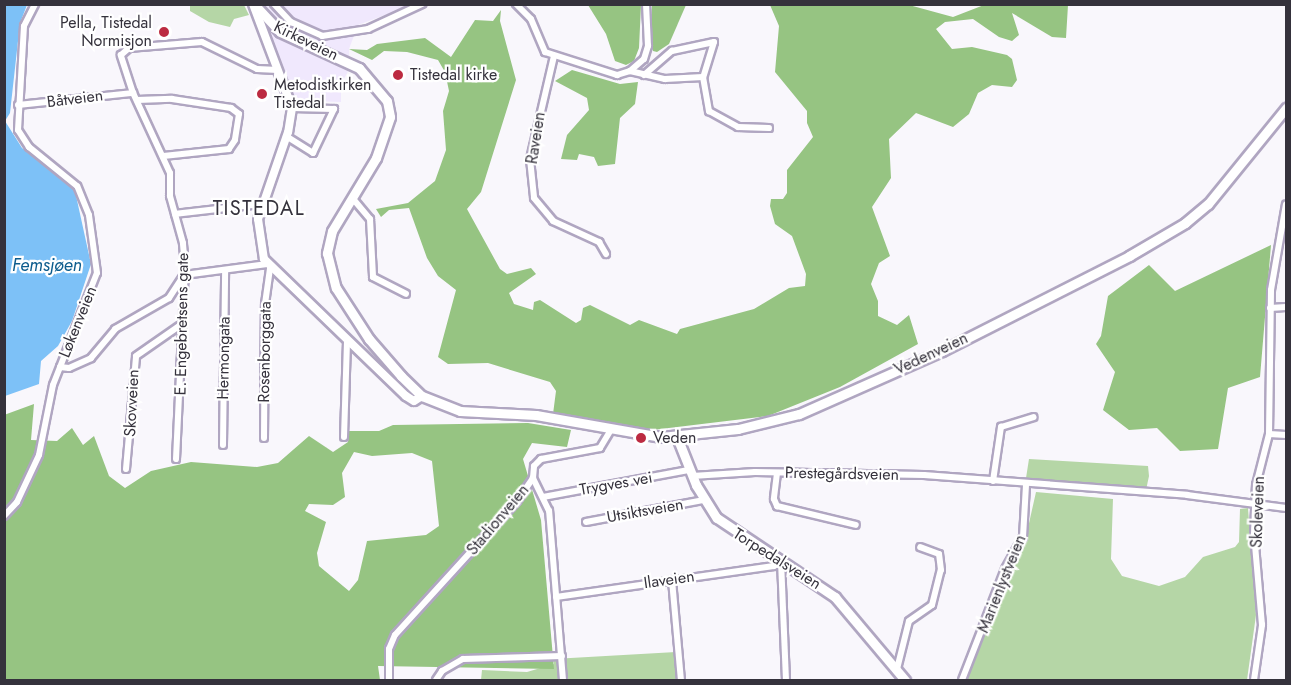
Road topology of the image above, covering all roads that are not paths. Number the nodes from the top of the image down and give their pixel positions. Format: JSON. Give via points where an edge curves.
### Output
{"nodes":[{"id":1,"x":35,"y":4,"type":"edge"},
{"id":2,"x":253,"y":4,"type":"edge"},
{"id":3,"x":274,"y":4,"type":"edge"},
{"id":4,"x":422,"y":4,"type":"edge"},
{"id":5,"x":516,"y":4,"type":"edge"},
{"id":6,"x":646,"y":4,"type":"edge"},
{"id":7,"x":554,"y":56,"type":"junction"},
{"id":8,"x":278,"y":70,"type":"junction"},
{"id":9,"x":630,"y":71,"type":"junction"},
{"id":10,"x":644,"y":75,"type":"junction"},
{"id":11,"x":703,"y":77,"type":"junction"},
{"id":12,"x":133,"y":93,"type":"junction"},
{"id":13,"x":137,"y":100,"type":"junction"},
{"id":14,"x":18,"y":105,"type":"junction"},
{"id":15,"x":292,"y":108,"type":"junction"},
{"id":16,"x":1287,"y":108,"type":"edge"},
{"id":17,"x":769,"y":128,"type":"dead end"},
{"id":18,"x":286,"y":136,"type":"junction"},
{"id":19,"x":163,"y":156,"type":"junction"},
{"id":20,"x":354,"y":200,"type":"junction"},
{"id":21,"x":262,"y":204,"type":"junction"},
{"id":22,"x":1287,"y":204,"type":"edge"},
{"id":23,"x":175,"y":214,"type":"junction"},
{"id":24,"x":606,"y":254,"type":"dead end"},
{"id":25,"x":269,"y":266,"type":"junction"},
{"id":26,"x":225,"y":271,"type":"junction"},
{"id":27,"x":184,"y":275,"type":"junction"},
{"id":28,"x":406,"y":294,"type":"dead end"},
{"id":29,"x":1287,"y":307,"type":"edge"},
{"id":30,"x":1270,"y":308,"type":"junction"},
{"id":31,"x":182,"y":324,"type":"junction"},
{"id":32,"x":347,"y":340,"type":"junction"},
{"id":33,"x":60,"y":367,"type":"junction"},
{"id":34,"x":422,"y":396,"type":"junction"},
{"id":35,"x":1034,"y":417,"type":"dead end"},
{"id":36,"x":611,"y":430,"type":"junction"},
{"id":37,"x":1269,"y":434,"type":"junction"},
{"id":38,"x":1287,"y":435,"type":"edge"},
{"id":39,"x":344,"y":437,"type":"dead end"},
{"id":40,"x":676,"y":437,"type":"junction"},
{"id":41,"x":264,"y":438,"type":"dead end"},
{"id":42,"x":223,"y":445,"type":"dead end"},
{"id":43,"x":176,"y":459,"type":"dead end"},
{"id":44,"x":126,"y":469,"type":"dead end"},
{"id":45,"x":690,"y":473,"type":"junction"},
{"id":46,"x":777,"y":473,"type":"junction"},
{"id":47,"x":533,"y":478,"type":"junction"},
{"id":48,"x":993,"y":481,"type":"junction"},
{"id":49,"x":1026,"y":484,"type":"junction"},
{"id":50,"x":543,"y":497,"type":"junction"},
{"id":51,"x":703,"y":500,"type":"junction"},
{"id":52,"x":1255,"y":504,"type":"junction"},
{"id":53,"x":1287,"y":508,"type":"edge"},
{"id":54,"x":4,"y":516,"type":"edge"},
{"id":55,"x":586,"y":522,"type":"dead end"},
{"id":56,"x":856,"y":525,"type":"dead end"},
{"id":57,"x":920,"y":547,"type":"dead end"},
{"id":58,"x":781,"y":561,"type":"junction"},
{"id":59,"x":672,"y":580,"type":"junction"},
{"id":60,"x":556,"y":597,"type":"junction"},
{"id":61,"x":562,"y":656,"type":"junction"},
{"id":62,"x":897,"y":669,"type":"junction"},
{"id":63,"x":389,"y":681,"type":"edge"},
{"id":64,"x":436,"y":681,"type":"edge"},
{"id":65,"x":563,"y":681,"type":"edge"},
{"id":66,"x":681,"y":681,"type":"edge"},
{"id":67,"x":786,"y":681,"type":"edge"},
{"id":68,"x":905,"y":681,"type":"edge"},
{"id":69,"x":962,"y":681,"type":"edge"},
{"id":70,"x":1254,"y":681,"type":"edge"}],
"edges":[{"from":1,"to":14,"type":"street","name":"Løkenveien","via":[[24,26]]},
{"from":2,"to":8,"type":"street"},
{"from":2,"to":20,"type":"main road","name":"Kirkeveien","via":[[280,32],[359,69],[384,95],[390,117],[386,133]]},
{"from":3,"to":4,"type":"street","via":[[291,22],[322,36],[368,29]]},
{"from":5,"to":7,"type":"street","via":[[531,19],[544,52]]},
{"from":6,"to":9,"type":"street","via":[[648,46],[644,59]]},
{"from":7,"to":9,"type":"street","via":[[608,75]]},
{"from":7,"to":24,"type":"street","name":"Raveien","via":[[530,159],[534,198],[553,221],[599,242]]},
{"from":8,"to":12,"type":"street","name":"E. Engebretsens gate","via":[[257,69],[202,42],[129,48],[120,57]]},
{"from":8,"to":15,"type":"street"},
{"from":9,"to":10,"type":"street"},
{"from":10,"to":11,"type":"street","via":[[666,79]]},
{"from":10,"to":11,"type":"street","via":[[672,51],[714,42]]},
{"from":11,"to":17,"type":"street","via":[[707,107],[714,117],[738,127]]},
{"from":12,"to":13,"type":"street","name":"E. Engebretsens gate"},
{"from":12,"to":14,"type":"street","name":"Båtveien"},
{"from":13,"to":19,"type":"street","name":"E. Engebretsens gate"},
{"from":13,"to":19,"type":"street","via":[[172,99],[231,108],[239,114],[235,140],[229,149]]},
{"from":14,"to":33,"type":"street","name":"Løkenveien","via":[[18,130],[25,143],[77,186],[95,245],[94,286]]},
{"from":15,"to":18,"type":"street"},
{"from":15,"to":18,"type":"street","via":[[334,109],[313,153]]},
{"from":16,"to":40,"type":"main road","name":"Vedenveien","via":[[1201,211],[1129,256],[942,351],[812,409],[763,424]]},
{"from":18,"to":21,"type":"street"},
{"from":19,"to":23,"type":"street","name":"E. Engebretsens gate","via":[[170,173]]},
{"from":20,"to":28,"type":"street","via":[[370,219],[373,277]]},
{"from":20,"to":34,"type":"main road","name":"Kirkeveien","via":[[329,237],[329,270],[369,339]]},
{"from":21,"to":23,"type":"street"},
{"from":21,"to":25,"type":"street","via":[[257,232]]},
{"from":22,"to":30,"type":"street","name":"Skoleveien"},
{"from":23,"to":27,"type":"street","name":"E. Engebretsens gate","via":[[183,243]]},
{"from":25,"to":26,"type":"street"},
{"from":25,"to":32,"type":"street"},
{"from":25,"to":41,"type":"street","name":"Rosenborggata"},
{"from":26,"to":27,"type":"street"},
{"from":26,"to":42,"type":"street","name":"Hermongata"},
{"from":27,"to":31,"type":"street","name":"E. Engebretsens gate"},
{"from":27,"to":33,"type":"street","via":[[169,298],[115,329],[91,358],[69,368]]},
{"from":29,"to":30,"type":"street"},
{"from":30,"to":37,"type":"street","name":"Skoleveien"},
{"from":31,"to":43,"type":"street","name":"E. Engebretsens gate"},
{"from":31,"to":44,"type":"street","name":"Skovveien","via":[[136,356]]},
{"from":32,"to":34,"type":"street","via":[[410,399]]},
{"from":32,"to":39,"type":"street"},
{"from":33,"to":54,"type":"street","name":"Løkenveien","via":[[39,455],[17,502]]},
{"from":34,"to":36,"type":"main road","via":[[468,413],[536,415]]},
{"from":35,"to":48,"type":"street","via":[[1001,427]]},
{"from":36,"to":40,"type":"main road","name":"Vedenveien"},
{"from":36,"to":47,"type":"street","via":[[600,448],[541,459],[534,466]]},
{"from":37,"to":38,"type":"street"},
{"from":37,"to":52,"type":"street","name":"Skoleveien","via":[[1257,478]]},
{"from":40,"to":45,"type":"main road","name":"Torpedalsveien"},
{"from":45,"to":46,"type":"street","name":"Prestegårdsveien"},
{"from":45,"to":50,"type":"street","name":"Trygves vei"},
{"from":45,"to":51,"type":"main road","name":"Torpedalsveien"},
{"from":46,"to":48,"type":"street","name":"Prestegårdsveien","via":[[864,472]]},
{"from":46,"to":56,"type":"street","via":[[777,506]]},
{"from":47,"to":50,"type":"street","name":"Stadionveien"},
{"from":47,"to":63,"type":"street","name":"Stadionveien","via":[[517,501],[395,635],[389,649]]},
{"from":48,"to":49,"type":"street","name":"Prestegårdsveien"},
{"from":49,"to":52,"type":"street","name":"Prestegårdsveien"},
{"from":49,"to":69,"type":"street","name":"Marienlystveien","via":[[1023,537],[1004,573]]},
{"from":50,"to":60,"type":"street","name":"Stadionveien","via":[[549,511]]},
{"from":51,"to":55,"type":"street","name":"Utsiktsveien"},
{"from":51,"to":58,"type":"main road","name":"Torpedalsveien","via":[[724,525]]},
{"from":52,"to":53,"type":"street","name":"Prestegårdsveien"},
{"from":52,"to":70,"type":"street","name":"Skoleveien","via":[[1262,625]]},
{"from":57,"to":62,"type":"street","via":[[939,554],[941,570],[932,605],[909,621]]},
{"from":58,"to":59,"type":"street","name":"Ilaveien","via":[[774,566]]},
{"from":58,"to":62,"type":"main road","name":"Torpedalsveien","via":[[835,597]]},
{"from":58,"to":67,"type":"street"},
{"from":59,"to":60,"type":"street","name":"Ilaveien"},
{"from":59,"to":66,"type":"street"},
{"from":60,"to":61,"type":"street","name":"Stadionveien"},
{"from":61,"to":64,"type":"street","via":[[463,659],[442,671]]},
{"from":61,"to":65,"type":"street","name":"Stadionveien"},
{"from":62,"to":68,"type":"main road","name":"Torpedalsveien"}]}
